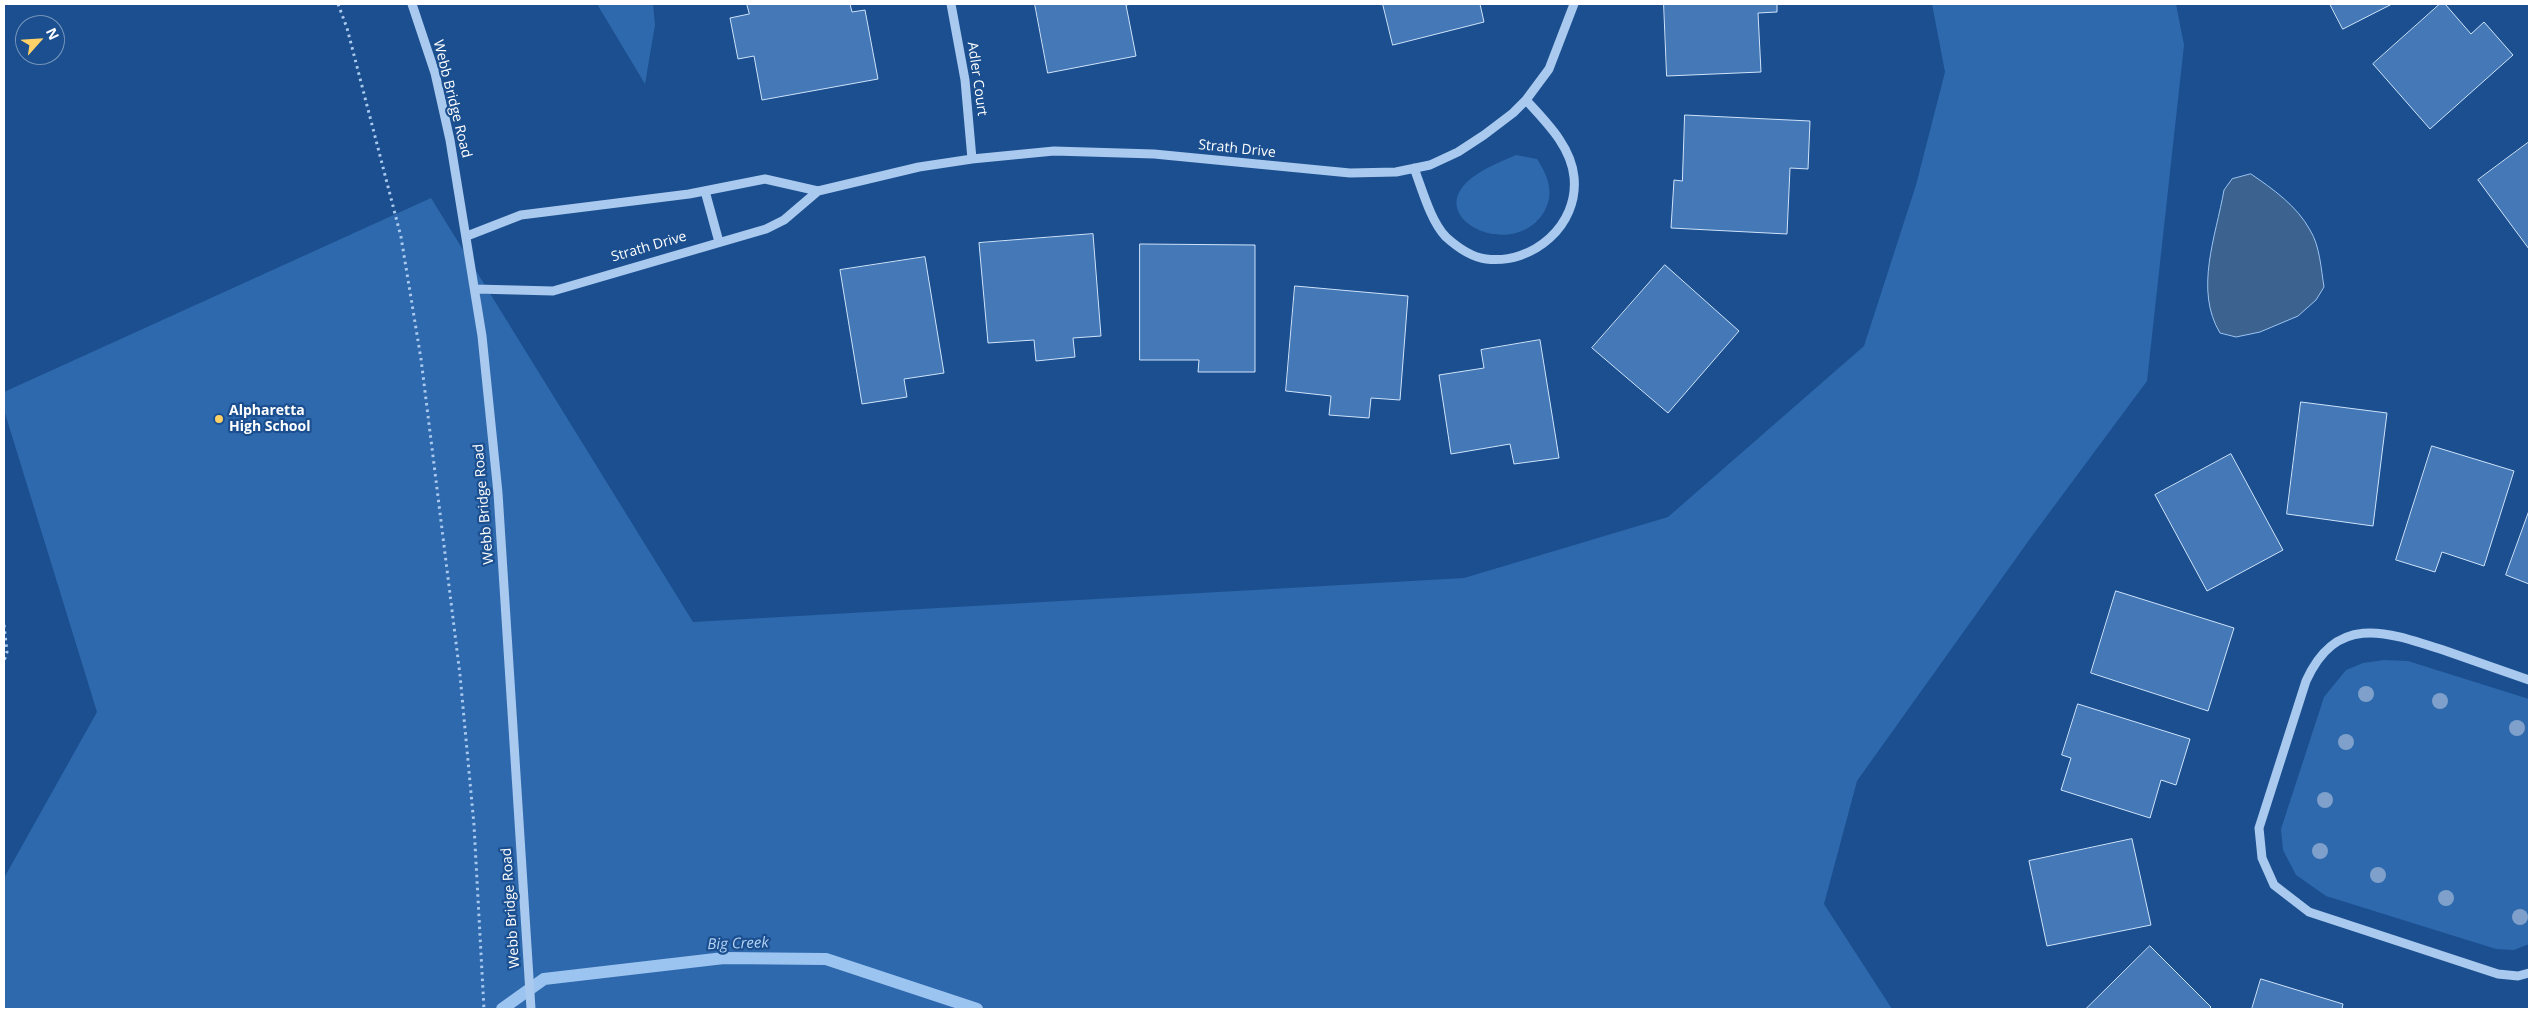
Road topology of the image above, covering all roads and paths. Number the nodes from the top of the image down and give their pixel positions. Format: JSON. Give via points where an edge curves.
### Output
{"nodes":[{"id":1,"x":338,"y":4,"type":"edge"},
{"id":2,"x":412,"y":4,"type":"edge"},
{"id":3,"x":951,"y":4,"type":"edge"},
{"id":4,"x":1574,"y":4,"type":"edge"},
{"id":5,"x":1526,"y":100,"type":"junction"},
{"id":6,"x":972,"y":159,"type":"junction"},
{"id":7,"x":1414,"y":168,"type":"junction"},
{"id":8,"x":705,"y":191,"type":"junction"},
{"id":9,"x":818,"y":191,"type":"junction"},
{"id":10,"x":468,"y":236,"type":"junction"},
{"id":11,"x":719,"y":242,"type":"junction"},
{"id":12,"x":476,"y":289,"type":"junction"},
{"id":13,"x":4,"y":625,"type":"edge"},
{"id":14,"x":4,"y":661,"type":"edge"},
{"id":15,"x":2529,"y":680,"type":"edge"},
{"id":16,"x":2529,"y":973,"type":"edge"},
{"id":17,"x":484,"y":1009,"type":"edge"},
{"id":18,"x":531,"y":1009,"type":"edge"}],
"edges":[{"from":1,"to":17,"type":"path","via":[[398,228],[421,359],[460,675],[474,824]]},
{"from":2,"to":10,"type":"street","name":"Webb Bridge Road","via":[[435,73]]},
{"from":3,"to":6,"type":"street","name":"Adler Court","via":[[964,80]]},
{"from":4,"to":5,"type":"street","name":"Strath Drive","via":[[1549,69]]},
{"from":5,"to":7,"type":"street","name":"Strath Drive","via":[[1458,152],[1430,165]]},
{"from":5,"to":7,"type":"street","via":[[1560,140],[1574,176],[1569,211],[1560,228],[1546,242],[1526,254],[1505,259],[1485,259],[1464,251],[1445,235],[1429,208]]},
{"from":6,"to":7,"type":"street","name":"Strath Drive","via":[[1054,151],[1154,154],[1350,173],[1396,172]]},
{"from":6,"to":9,"type":"street","name":"Strath Drive","via":[[919,167]]},
{"from":8,"to":9,"type":"street","name":"Strath Drive","via":[[765,179]]},
{"from":8,"to":10,"type":"street","name":"Strath Drive","via":[[520,215]]},
{"from":8,"to":11,"type":"street"},
{"from":9,"to":11,"type":"street","name":"Strath Drive","via":[[784,220],[757,232]]},
{"from":10,"to":12,"type":"street","name":"Webb Bridge Road"},
{"from":11,"to":12,"type":"street","name":"Strath Drive","via":[[553,290]]},
{"from":12,"to":18,"type":"street","name":"Webb Bridge Road","via":[[498,493]]},
{"from":13,"to":14,"type":"path","via":[[7,652]]},
{"from":15,"to":16,"type":"street","via":[[2383,632],[2358,633],[2341,639],[2314,664],[2306,682],[2259,828],[2262,858],[2274,885],[2309,912],[2498,974],[2518,976]]}]}
